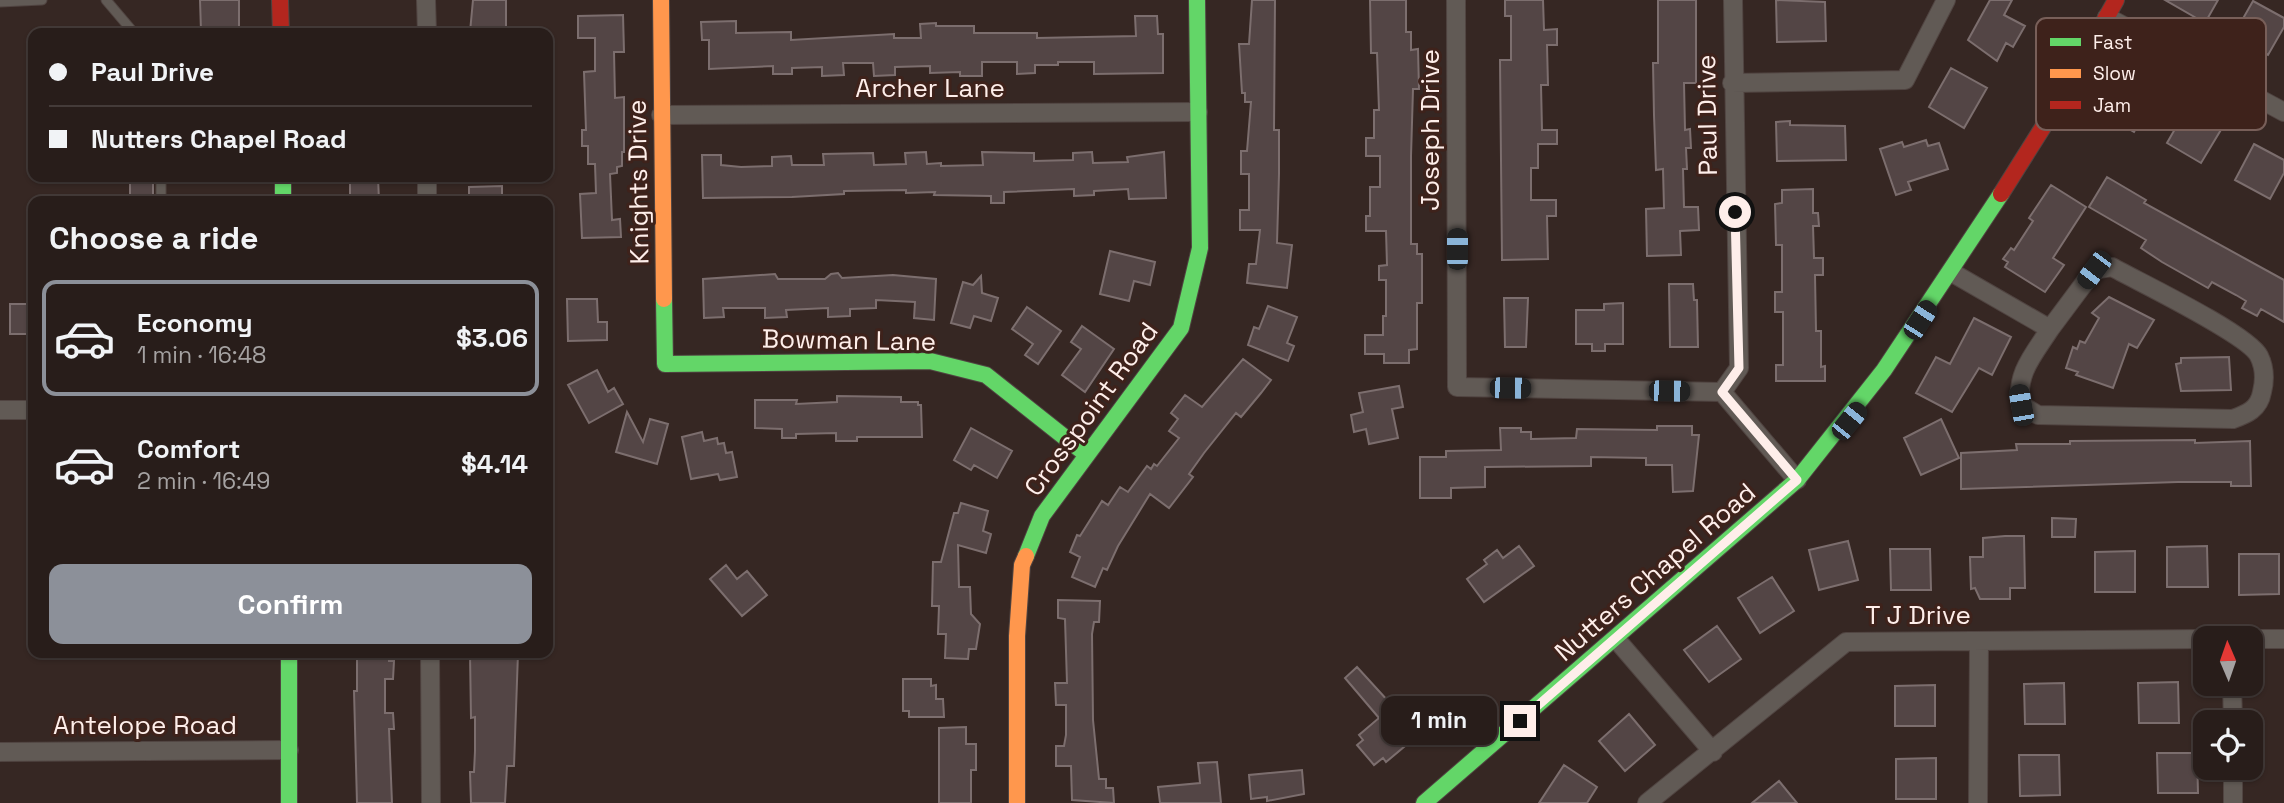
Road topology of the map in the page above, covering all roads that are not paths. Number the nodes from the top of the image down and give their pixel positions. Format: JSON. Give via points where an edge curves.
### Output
{"nodes":[{"id":1,"x":42,"y":0,"type":"edge"},
{"id":2,"x":106,"y":0,"type":"edge"},
{"id":3,"x":280,"y":0,"type":"edge"},
{"id":4,"x":426,"y":0,"type":"edge"},
{"id":5,"x":661,"y":0,"type":"edge"},
{"id":6,"x":1197,"y":0,"type":"edge"},
{"id":7,"x":1456,"y":0,"type":"edge"},
{"id":8,"x":1732,"y":0,"type":"edge"},
{"id":9,"x":1946,"y":0,"type":"edge"},
{"id":10,"x":2116,"y":0,"type":"edge"},
{"id":11,"x":0,"y":2,"type":"edge"},
{"id":12,"x":2107,"y":17,"type":"edge"},
{"id":13,"x":130,"y":28,"type":"edge"},
{"id":14,"x":281,"y":28,"type":"edge"},
{"id":15,"x":426,"y":28,"type":"edge"},
{"id":16,"x":1732,"y":83,"type":"junction"},
{"id":17,"x":2266,"y":102,"type":"edge"},
{"id":18,"x":1198,"y":112,"type":"junction"},
{"id":19,"x":2284,"y":112,"type":"edge"},
{"id":20,"x":662,"y":115,"type":"junction"},
{"id":21,"x":2043,"y":130,"type":"edge"},
{"id":22,"x":1951,"y":272,"type":"junction"},
{"id":23,"x":2050,"y":329,"type":"junction"},
{"id":24,"x":665,"y":364,"type":"joint"},
{"id":25,"x":1722,"y":392,"type":"junction"},
{"id":26,"x":0,"y":410,"type":"edge"},
{"id":27,"x":28,"y":410,"type":"edge"},
{"id":28,"x":1087,"y":455,"type":"junction"},
{"id":29,"x":1797,"y":480,"type":"junction"},
{"id":30,"x":1616,"y":639,"type":"junction"},
{"id":31,"x":2193,"y":639,"type":"edge"},
{"id":32,"x":2263,"y":639,"type":"edge"},
{"id":33,"x":2284,"y":639,"type":"edge"},
{"id":34,"x":1979,"y":641,"type":"junction"},
{"id":35,"x":289,"y":658,"type":"edge"},
{"id":36,"x":430,"y":658,"type":"edge"},
{"id":37,"x":289,"y":750,"type":"junction"},
{"id":38,"x":0,"y":752,"type":"edge"},
{"id":39,"x":1713,"y":752,"type":"junction"},
{"id":40,"x":2233,"y":780,"type":"edge"},
{"id":41,"x":289,"y":803,"type":"edge"},
{"id":42,"x":431,"y":803,"type":"edge"},
{"id":43,"x":1017,"y":803,"type":"edge"},
{"id":44,"x":1424,"y":803,"type":"edge"},
{"id":45,"x":1647,"y":803,"type":"edge"},
{"id":46,"x":1978,"y":803,"type":"edge"},
{"id":47,"x":2233,"y":803,"type":"edge"}],
"edges":[{"from":1,"to":11,"type":"lane"},
{"from":2,"to":13,"type":"lane"},
{"from":3,"to":14,"type":"street"},
{"from":4,"to":15,"type":"street"},
{"from":5,"to":20,"type":"street","name":"Knights Drive"},
{"from":6,"to":18,"type":"street","name":"Crosspoint Road"},
{"from":7,"to":25,"type":"street","name":"Joseph Drive","via":[[1457,387]]},
{"from":8,"to":16,"type":"street","name":"Paul Drive"},
{"from":9,"to":16,"type":"street","via":[[1905,80]]},
{"from":10,"to":12,"type":"street","name":"Nutters Chapel Road"},
{"from":16,"to":25,"type":"street","name":"Paul Drive","via":[[1739,368]]},
{"from":17,"to":19,"type":"street"},
{"from":18,"to":20,"type":"street","name":"Archer Lane"},
{"from":18,"to":28,"type":"street","name":"Crosspoint Road","via":[[1200,248],[1181,328]]},
{"from":20,"to":24,"type":"street","name":"Knights Drive"},
{"from":21,"to":22,"type":"street","name":"Nutters Chapel Road"},
{"from":22,"to":23,"type":"street"},
{"from":22,"to":29,"type":"street","name":"Nutters Chapel Road","via":[[1869,395]]},
{"from":23,"to":23,"type":"street","via":[[2020,377],[2018,390],[2021,405],[2038,415],[2233,419],[2249,414],[2261,399],[2265,377],[2258,354],[2235,335],[2112,267],[2094,270]]},
{"from":24,"to":28,"type":"street","name":"Bowman Lane","via":[[930,361],[986,375]]},
{"from":25,"to":29,"type":"street"},
{"from":26,"to":27,"type":"street"},
{"from":28,"to":43,"type":"street","name":"Crosspoint Road","via":[[1042,516],[1022,565],[1017,636]]},
{"from":29,"to":30,"type":"street","name":"Nutters Chapel Road"},
{"from":30,"to":39,"type":"street"},
{"from":30,"to":44,"type":"street","name":"Nutters Chapel Road"},
{"from":31,"to":34,"type":"street","name":"T J Drive"},
{"from":32,"to":33,"type":"street"},
{"from":34,"to":39,"type":"street","name":"T J Drive","via":[[1846,642]]},
{"from":34,"to":46,"type":"street"},
{"from":35,"to":37,"type":"street"},
{"from":36,"to":42,"type":"street"},
{"from":37,"to":38,"type":"street","name":"Antelope Road"},
{"from":37,"to":41,"type":"street"},
{"from":39,"to":45,"type":"street","name":"T J Drive"},
{"from":40,"to":47,"type":"street"}]}
